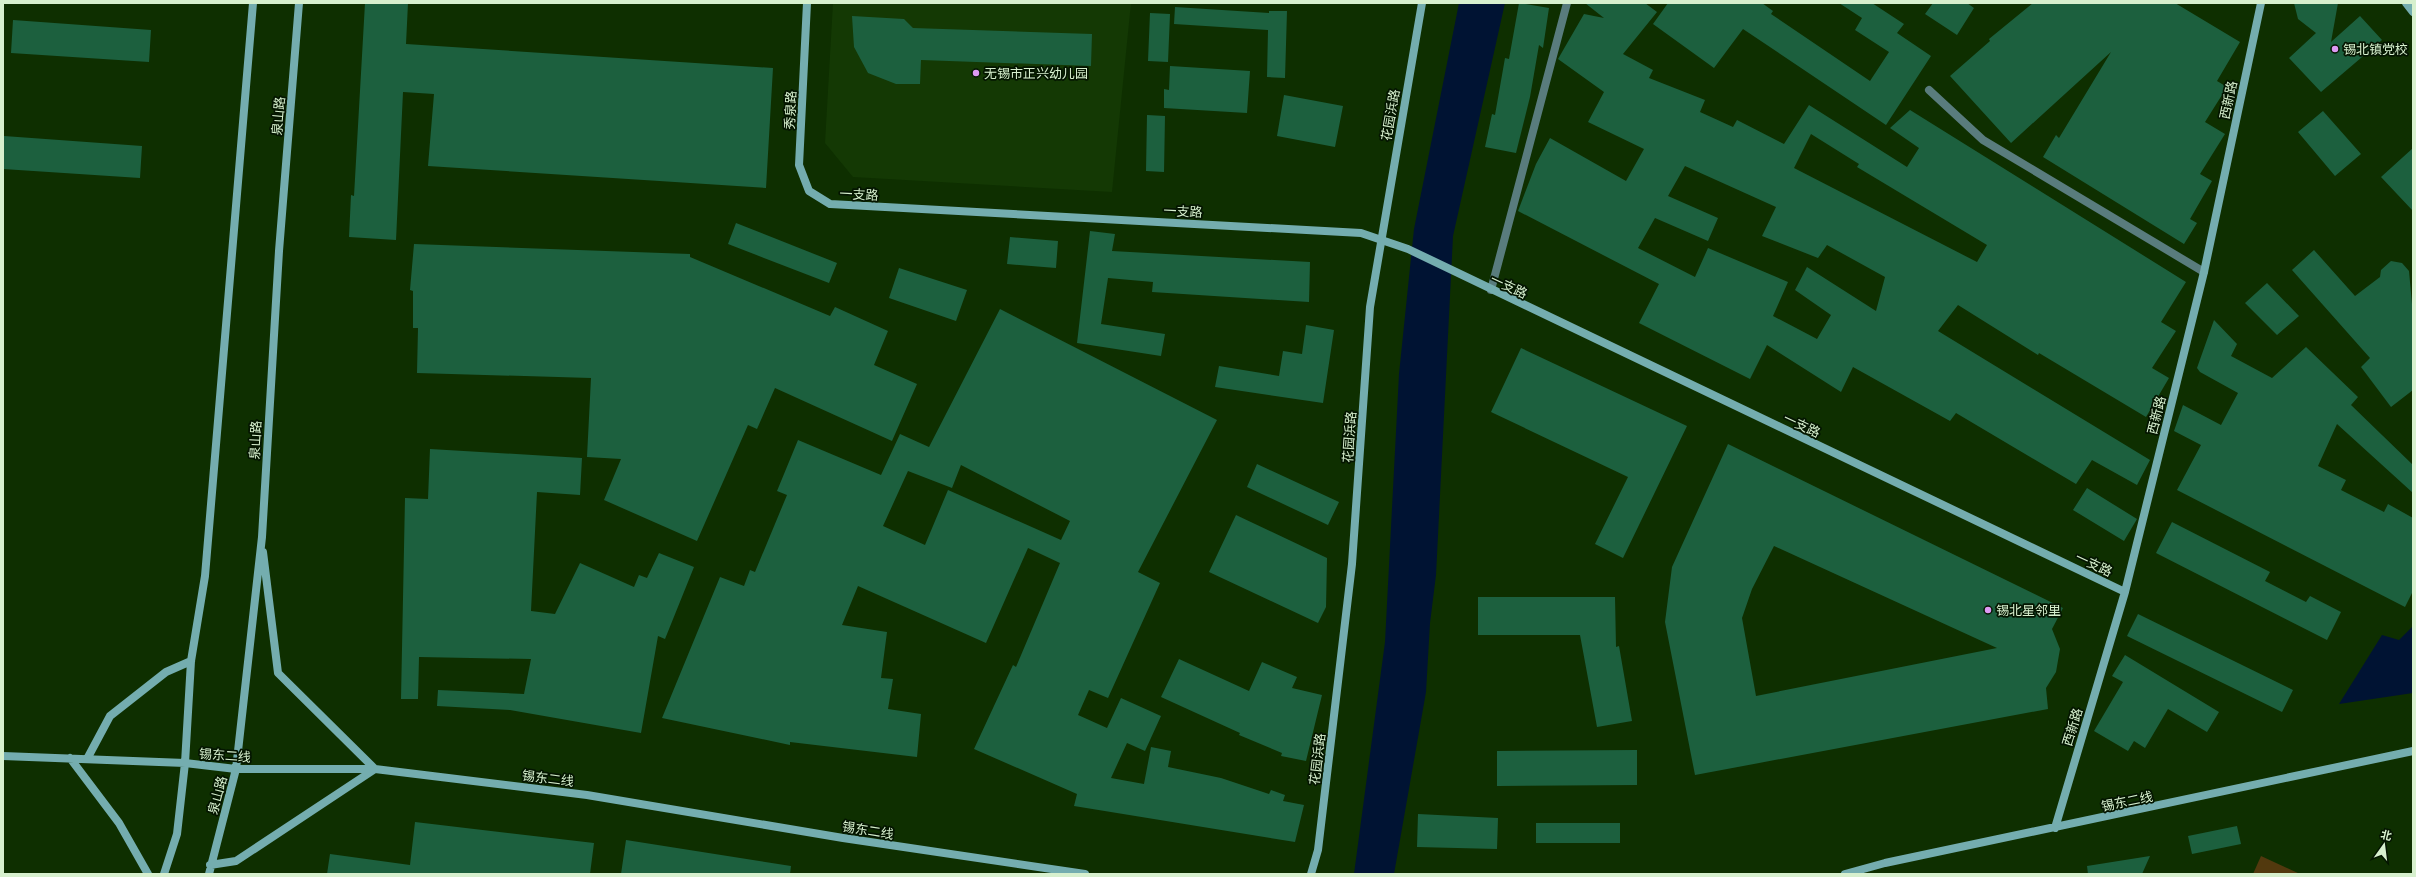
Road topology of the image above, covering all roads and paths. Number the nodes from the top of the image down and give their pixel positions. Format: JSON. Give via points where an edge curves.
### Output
{"nodes":[{"id":1,"x":252,"y":3,"type":"edge"},
{"id":2,"x":299,"y":3,"type":"edge"},
{"id":3,"x":807,"y":3,"type":"edge"},
{"id":4,"x":1422,"y":3,"type":"edge"},
{"id":5,"x":1567,"y":3,"type":"edge"},
{"id":6,"x":2262,"y":3,"type":"edge"},
{"id":7,"x":2406,"y":3,"type":"edge"},
{"id":8,"x":2413,"y":12,"type":"edge"},
{"id":9,"x":1929,"y":90,"type":"dead end"},
{"id":10,"x":830,"y":204,"type":"joint"},
{"id":11,"x":1381,"y":240,"type":"junction"},
{"id":12,"x":2204,"y":272,"type":"junction"},
{"id":13,"x":1491,"y":290,"type":"junction"},
{"id":14,"x":262,"y":537,"type":"junction"},
{"id":15,"x":2126,"y":592,"type":"junction"},
{"id":16,"x":191,"y":661,"type":"junction"},
{"id":17,"x":2413,"y":751,"type":"edge"},
{"id":18,"x":3,"y":756,"type":"edge"},
{"id":19,"x":70,"y":758,"type":"junction"},
{"id":20,"x":87,"y":759,"type":"junction"},
{"id":21,"x":185,"y":763,"type":"junction"},
{"id":22,"x":236,"y":769,"type":"junction"},
{"id":23,"x":375,"y":769,"type":"junction"},
{"id":24,"x":2055,"y":828,"type":"junction"},
{"id":25,"x":210,"y":865,"type":"junction"},
{"id":26,"x":148,"y":874,"type":"edge"},
{"id":27,"x":164,"y":874,"type":"edge"},
{"id":28,"x":209,"y":874,"type":"edge"},
{"id":29,"x":1085,"y":874,"type":"edge"},
{"id":30,"x":1311,"y":874,"type":"edge"},
{"id":31,"x":1845,"y":874,"type":"edge"}],
"edges":[{"from":1,"to":16,"type":"street","via":[[205,576]]},
{"from":2,"to":14,"type":"street","name":"泉山路","via":[[279,251]]},
{"from":3,"to":10,"type":"street","name":"秀泉路","via":[[799,165],[809,191]]},
{"from":4,"to":11,"type":"street","name":"花园浜路"},
{"from":5,"to":13,"type":"street"},
{"from":6,"to":12,"type":"street","name":"西新路"},
{"from":7,"to":8,"type":"street"},
{"from":9,"to":12,"type":"street","via":[[1983,140]]},
{"from":10,"to":11,"type":"street","name":"一支路","via":[[1361,233]]},
{"from":11,"to":13,"type":"street","name":"一支路","via":[[1408,249]]},
{"from":11,"to":30,"type":"street","name":"花园浜路","via":[[1370,307],[1352,564],[1318,850]]},
{"from":12,"to":15,"type":"street","name":"西新路"},
{"from":13,"to":15,"type":"street","name":"一支路"},
{"from":14,"to":22,"type":"street","name":"泉山路"},
{"from":14,"to":23,"type":"street","via":[[278,673]]},
{"from":15,"to":24,"type":"street","name":"西新路"},
{"from":16,"to":20,"type":"street","via":[[166,672],[110,716]]},
{"from":16,"to":21,"type":"street"},
{"from":17,"to":24,"type":"street","name":"锡东二线","via":[[2366,759]]},
{"from":18,"to":19,"type":"street","name":"锡东二线"},
{"from":19,"to":20,"type":"street","name":"锡东二线"},
{"from":19,"to":26,"type":"street","via":[[119,823]]},
{"from":20,"to":21,"type":"street","name":"锡东二线"},
{"from":21,"to":22,"type":"street","name":"锡东二线"},
{"from":21,"to":27,"type":"street","via":[[177,834]]},
{"from":22,"to":23,"type":"street","name":"锡东二线"},
{"from":22,"to":25,"type":"street","name":"泉山路"},
{"from":23,"to":25,"type":"street","via":[[236,861]]},
{"from":23,"to":29,"type":"street","name":"锡东二线","via":[[587,795],[843,838]]},
{"from":24,"to":31,"type":"street","name":"锡东二线","via":[[1885,863]]},
{"from":25,"to":28,"type":"street","name":"泉山路"}]}
